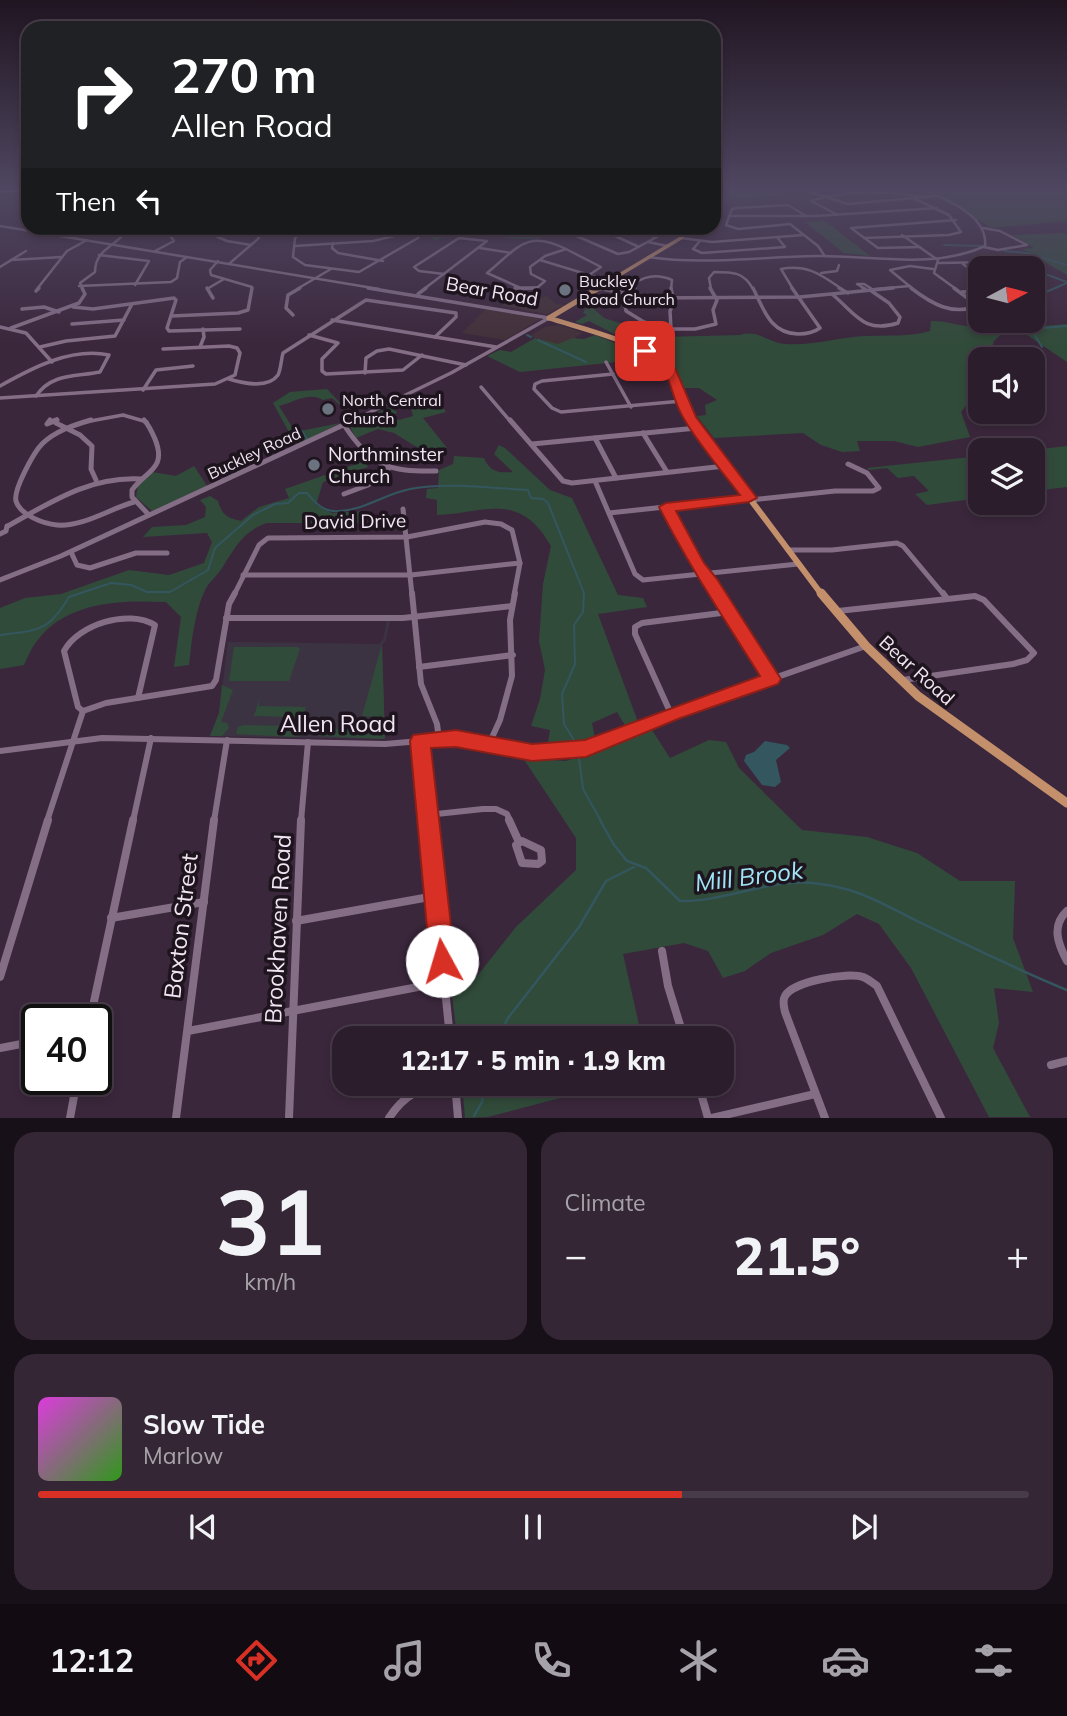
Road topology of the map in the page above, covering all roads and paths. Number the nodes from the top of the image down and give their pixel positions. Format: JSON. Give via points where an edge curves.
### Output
{"nodes":[{"id":1,"x":88,"y":240,"type":"edge"},
{"id":2,"x":89,"y":240,"type":"edge"},
{"id":3,"x":120,"y":240,"type":"edge"},
{"id":4,"x":173,"y":240,"type":"edge"},
{"id":5,"x":224,"y":240,"type":"edge"},
{"id":6,"x":255,"y":240,"type":"edge"},
{"id":7,"x":296,"y":240,"type":"edge"},
{"id":8,"x":376,"y":240,"type":"edge"},
{"id":9,"x":417,"y":240,"type":"edge"},
{"id":10,"x":456,"y":240,"type":"edge"},
{"id":11,"x":486,"y":240,"type":"edge"},
{"id":12,"x":529,"y":240,"type":"edge"},
{"id":13,"x":541,"y":240,"type":"edge"},
{"id":14,"x":585,"y":240,"type":"edge"},
{"id":15,"x":624,"y":240,"type":"edge"},
{"id":16,"x":651,"y":240,"type":"edge"},
{"id":17,"x":677,"y":240,"type":"edge"},
{"id":18,"x":692,"y":240,"type":"edge"},
{"id":19,"x":729,"y":240,"type":"edge"},
{"id":20,"x":780,"y":240,"type":"edge"},
{"id":21,"x":808,"y":240,"type":"edge"},
{"id":22,"x":867,"y":240,"type":"edge"},
{"id":23,"x":910,"y":240,"type":"edge"},
{"id":24,"x":988,"y":240,"type":"edge"},
{"id":25,"x":1018,"y":240,"type":"edge"},
{"id":26,"x":648,"y":242,"type":"junction"},
{"id":27,"x":701,"y":242,"type":"junction"},
{"id":28,"x":333,"y":243,"type":"junction"},
{"id":29,"x":113,"y":244,"type":"junction"},
{"id":30,"x":251,"y":245,"type":"junction"},
{"id":31,"x":295,"y":246,"type":"junction"},
{"id":32,"x":667,"y":246,"type":"junction"},
{"id":33,"x":639,"y":247,"type":"junction"},
{"id":34,"x":920,"y":247,"type":"junction"},
{"id":35,"x":984,"y":247,"type":"junction"},
{"id":36,"x":480,"y":248,"type":"junction"},
{"id":37,"x":567,"y":249,"type":"junction"},
{"id":38,"x":26,"y":251,"type":"dead end"},
{"id":39,"x":154,"y":251,"type":"junction"},
{"id":40,"x":511,"y":253,"type":"junction"},
{"id":41,"x":99,"y":255,"type":"junction"},
{"id":42,"x":824,"y":256,"type":"junction"},
{"id":43,"x":933,"y":256,"type":"junction"},
{"id":44,"x":62,"y":257,"type":"junction"},
{"id":45,"x":187,"y":257,"type":"junction"},
{"id":46,"x":648,"y":257,"type":"junction"},
{"id":47,"x":11,"y":260,"type":"junction"},
{"id":48,"x":540,"y":260,"type":"junction"},
{"id":49,"x":218,"y":261,"type":"junction"},
{"id":50,"x":383,"y":261,"type":"junction"},
{"id":51,"x":715,"y":262,"type":"junction"},
{"id":52,"x":229,"y":263,"type":"junction"},
{"id":53,"x":939,"y":263,"type":"junction"},
{"id":54,"x":963,"y":264,"type":"junction"},
{"id":55,"x":968,"y":264,"type":"edge"},
{"id":56,"x":839,"y":265,"type":"dead end"},
{"id":57,"x":0,"y":267,"type":"edge"},
{"id":58,"x":968,"y":268,"type":"edge"},
{"id":59,"x":331,"y":269,"type":"junction"},
{"id":60,"x":933,"y":269,"type":"junction"},
{"id":61,"x":720,"y":271,"type":"junction"},
{"id":62,"x":821,"y":273,"type":"junction"},
{"id":63,"x":443,"y":274,"type":"junction"},
{"id":64,"x":589,"y":275,"type":"junction"},
{"id":65,"x":319,"y":278,"type":"junction"},
{"id":66,"x":224,"y":279,"type":"junction"},
{"id":67,"x":609,"y":281,"type":"junction"},
{"id":68,"x":135,"y":285,"type":"junction"},
{"id":69,"x":79,"y":286,"type":"junction"},
{"id":70,"x":910,"y":286,"type":"junction"},
{"id":71,"x":597,"y":288,"type":"junction"},
{"id":72,"x":869,"y":289,"type":"junction"},
{"id":73,"x":36,"y":291,"type":"dead end"},
{"id":74,"x":961,"y":292,"type":"junction"},
{"id":75,"x":968,"y":292,"type":"edge"},
{"id":76,"x":848,"y":293,"type":"junction"},
{"id":77,"x":418,"y":294,"type":"junction"},
{"id":78,"x":833,"y":295,"type":"junction"},
{"id":79,"x":631,"y":296,"type":"junction"},
{"id":80,"x":715,"y":296,"type":"junction"},
{"id":81,"x":757,"y":297,"type":"junction"},
{"id":82,"x":213,"y":298,"type":"dead end"},
{"id":83,"x":672,"y":298,"type":"junction"},
{"id":84,"x":800,"y":298,"type":"junction"},
{"id":85,"x":132,"y":304,"type":"junction"},
{"id":86,"x":73,"y":307,"type":"junction"},
{"id":87,"x":22,"y":309,"type":"dead end"},
{"id":88,"x":59,"y":312,"type":"junction"},
{"id":89,"x":293,"y":314,"type":"dead end"},
{"id":90,"x":171,"y":316,"type":"junction"},
{"id":91,"x":549,"y":318,"type":"junction"},
{"id":92,"x":124,"y":320,"type":"junction"},
{"id":93,"x":332,"y":320,"type":"junction"},
{"id":94,"x":72,"y":324,"type":"dead end"},
{"id":95,"x":0,"y":327,"type":"edge"},
{"id":96,"x":11,"y":328,"type":"junction"},
{"id":97,"x":203,"y":329,"type":"junction"},
{"id":98,"x":240,"y":329,"type":"dead end"},
{"id":99,"x":671,"y":329,"type":"junction"},
{"id":100,"x":309,"y":335,"type":"junction"},
{"id":101,"x":435,"y":337,"type":"junction"},
{"id":102,"x":40,"y":347,"type":"junction"},
{"id":103,"x":200,"y":347,"type":"junction"},
{"id":104,"x":496,"y":347,"type":"junction"},
{"id":105,"x":163,"y":349,"type":"dead end"},
{"id":106,"x":422,"y":355,"type":"junction"},
{"id":107,"x":52,"y":362,"type":"junction"},
{"id":108,"x":606,"y":362,"type":"dead end"},
{"id":109,"x":466,"y":365,"type":"junction"},
{"id":110,"x":193,"y":366,"type":"dead end"},
{"id":111,"x":365,"y":373,"type":"junction"},
{"id":112,"x":613,"y":374,"type":"junction"},
{"id":113,"x":229,"y":379,"type":"junction"},
{"id":114,"x":259,"y":382,"type":"joint"},
{"id":115,"x":0,"y":386,"type":"edge"},
{"id":116,"x":481,"y":387,"type":"dead end"},
{"id":117,"x":143,"y":390,"type":"junction"},
{"id":118,"x":36,"y":396,"type":"junction"},
{"id":119,"x":0,"y":398,"type":"edge"},
{"id":120,"x":682,"y":401,"type":"junction"},
{"id":121,"x":631,"y":407,"type":"junction"},
{"id":122,"x":56,"y":423,"type":"dead end"},
{"id":123,"x":344,"y":425,"type":"junction"},
{"id":124,"x":697,"y":428,"type":"junction"},
{"id":125,"x":68,"y":429,"type":"junction"},
{"id":126,"x":643,"y":433,"type":"junction"},
{"id":127,"x":595,"y":438,"type":"junction"},
{"id":128,"x":532,"y":444,"type":"junction"},
{"id":129,"x":394,"y":455,"type":"dead end"},
{"id":130,"x":848,"y":464,"type":"dead end"},
{"id":131,"x":382,"y":465,"type":"junction"},
{"id":132,"x":725,"y":466,"type":"junction"},
{"id":133,"x":388,"y":468,"type":"junction"},
{"id":134,"x":436,"y":471,"type":"dead end"},
{"id":135,"x":667,"y":472,"type":"junction"},
{"id":136,"x":616,"y":478,"type":"junction"},
{"id":137,"x":141,"y":479,"type":"junction"},
{"id":138,"x":96,"y":480,"type":"junction"},
{"id":139,"x":595,"y":481,"type":"junction"},
{"id":140,"x":344,"y":494,"type":"dead end"},
{"id":141,"x":750,"y":499,"type":"junction"},
{"id":142,"x":134,"y":502,"type":"junction"},
{"id":143,"x":666,"y":507,"type":"junction"},
{"id":144,"x":403,"y":509,"type":"dead end"},
{"id":145,"x":609,"y":513,"type":"junction"},
{"id":146,"x":30,"y":515,"type":"junction"},
{"id":147,"x":149,"y":515,"type":"junction"},
{"id":148,"x":8,"y":526,"type":"junction"},
{"id":149,"x":0,"y":527,"type":"edge"},
{"id":150,"x":0,"y":534,"type":"edge"},
{"id":151,"x":407,"y":537,"type":"junction"},
{"id":152,"x":788,"y":550,"type":"junction"},
{"id":153,"x":71,"y":552,"type":"junction"},
{"id":154,"x":167,"y":553,"type":"dead end"},
{"id":155,"x":520,"y":563,"type":"junction"},
{"id":156,"x":798,"y":564,"type":"junction"},
{"id":157,"x":243,"y":575,"type":"junction"},
{"id":158,"x":411,"y":575,"type":"junction"},
{"id":159,"x":705,"y":575,"type":"junction"},
{"id":160,"x":0,"y":580,"type":"edge"},
{"id":161,"x":946,"y":597,"type":"junction"},
{"id":162,"x":512,"y":606,"type":"junction"},
{"id":163,"x":729,"y":612,"type":"junction"},
{"id":164,"x":836,"y":612,"type":"junction"},
{"id":165,"x":226,"y":618,"type":"junction"},
{"id":166,"x":415,"y":618,"type":"junction"},
{"id":167,"x":866,"y":646,"type":"junction"},
{"id":168,"x":513,"y":656,"type":"junction"},
{"id":169,"x":419,"y":667,"type":"junction"},
{"id":170,"x":771,"y":679,"type":"junction"},
{"id":171,"x":900,"y":681,"type":"junction"},
{"id":172,"x":138,"y":698,"type":"junction"},
{"id":173,"x":83,"y":711,"type":"junction"},
{"id":174,"x":671,"y":714,"type":"junction"},
{"id":175,"x":151,"y":738,"type":"junction"},
{"id":176,"x":439,"y":738,"type":"junction"},
{"id":177,"x":75,"y":740,"type":"junction"},
{"id":178,"x":228,"y":740,"type":"junction"},
{"id":179,"x":420,"y":741,"type":"junction"},
{"id":180,"x":308,"y":742,"type":"junction"},
{"id":181,"x":489,"y":744,"type":"junction"},
{"id":182,"x":0,"y":752,"type":"edge"},
{"id":183,"x":1067,"y":803,"type":"edge"},
{"id":184,"x":427,"y":815,"type":"junction"},
{"id":185,"x":519,"y":842,"type":"dead end"},
{"id":186,"x":435,"y":896,"type":"junction"},
{"id":187,"x":204,"y":902,"type":"junction"},
{"id":188,"x":1067,"y":911,"type":"edge"},
{"id":189,"x":111,"y":918,"type":"junction"},
{"id":190,"x":296,"y":921,"type":"junction"},
{"id":191,"x":662,"y":951,"type":"dead end"},
{"id":192,"x":1067,"y":961,"type":"edge"},
{"id":193,"x":0,"y":977,"type":"edge"},
{"id":194,"x":444,"y":982,"type":"junction"},
{"id":195,"x":93,"y":1004,"type":"edge"},
{"id":196,"x":292,"y":1012,"type":"junction"},
{"id":197,"x":449,"y":1026,"type":"edge"},
{"id":198,"x":680,"y":1026,"type":"edge"},
{"id":199,"x":188,"y":1031,"type":"junction"},
{"id":200,"x":21,"y":1044,"type":"edge"},
{"id":201,"x":0,"y":1048,"type":"edge"},
{"id":202,"x":1067,"y":1061,"type":"edge"},
{"id":203,"x":1051,"y":1065,"type":"dead end"},
{"id":204,"x":816,"y":1094,"type":"junction"},
{"id":205,"x":74,"y":1095,"type":"edge"},
{"id":206,"x":405,"y":1096,"type":"edge"},
{"id":207,"x":456,"y":1096,"type":"edge"},
{"id":208,"x":702,"y":1096,"type":"edge"},
{"id":209,"x":69,"y":1118,"type":"edge"},
{"id":210,"x":176,"y":1118,"type":"edge"},
{"id":211,"x":289,"y":1118,"type":"edge"},
{"id":212,"x":389,"y":1118,"type":"edge"},
{"id":213,"x":458,"y":1118,"type":"edge"},
{"id":214,"x":710,"y":1118,"type":"edge"},
{"id":215,"x":825,"y":1118,"type":"edge"},
{"id":216,"x":940,"y":1118,"type":"edge"}],
"edges":[{"from":1,"to":44,"type":"street"},
{"from":2,"to":29,"type":"street","name":"Bear Road"},
{"from":3,"to":29,"type":"street"},
{"from":4,"to":39,"type":"street"},
{"from":5,"to":30,"type":"street"},
{"from":6,"to":30,"type":"street"},
{"from":7,"to":31,"type":"street"},
{"from":8,"to":28,"type":"street"},
{"from":9,"to":50,"type":"street"},
{"from":10,"to":63,"type":"street","via":[[414,267]]},
{"from":11,"to":36,"type":"street"},
{"from":12,"to":40,"type":"street"},
{"from":13,"to":37,"type":"street"},
{"from":14,"to":33,"type":"street","via":[[611,252],[626,253]]},
{"from":15,"to":33,"type":"street"},
{"from":16,"to":26,"type":"street"},
{"from":17,"to":32,"type":"main road","name":"Buckley Road"},
{"from":18,"to":27,"type":"street"},
{"from":19,"to":27,"type":"street"},
{"from":20,"to":27,"type":"street","via":[[785,247],[705,254],[693,250]]},
{"from":21,"to":42,"type":"street"},
{"from":22,"to":34,"type":"street","via":[[881,249]]},
{"from":23,"to":34,"type":"street"},
{"from":24,"to":35,"type":"street"},
{"from":25,"to":35,"type":"street","via":[[1027,245],[998,250]]},
{"from":26,"to":32,"type":"street"},
{"from":26,"to":33,"type":"street"},
{"from":28,"to":31,"type":"street"},
{"from":28,"to":50,"type":"street","via":[[338,253]]},
{"from":29,"to":39,"type":"street","name":"Bear Road"},
{"from":29,"to":41,"type":"street"},
{"from":30,"to":52,"type":"street"},
{"from":31,"to":59,"type":"street","via":[[295,261]]},
{"from":32,"to":46,"type":"main road","name":"Buckley Road"},
{"from":34,"to":43,"type":"street"},
{"from":35,"to":43,"type":"street","via":[[960,255]]},
{"from":36,"to":40,"type":"street"},
{"from":36,"to":63,"type":"street"},
{"from":37,"to":48,"type":"street"},
{"from":37,"to":64,"type":"street","via":[[601,267]]},
{"from":38,"to":47,"type":"street"},
{"from":39,"to":45,"type":"street","name":"Bear Road"},
{"from":40,"to":48,"type":"street","via":[[487,273],[522,290],[544,283],[530,271]]},
{"from":41,"to":68,"type":"street","via":[[149,261]]},
{"from":41,"to":69,"type":"street","via":[[95,272]]},
{"from":42,"to":43,"type":"street"},
{"from":42,"to":51,"type":"street"},
{"from":43,"to":53,"type":"street"},
{"from":44,"to":47,"type":"street"},
{"from":44,"to":73,"type":"street"},
{"from":45,"to":49,"type":"street","name":"Bear Road"},
{"from":45,"to":68,"type":"street","via":[[179,263],[175,280]]},
{"from":46,"to":51,"type":"street"},
{"from":46,"to":67,"type":"main road","name":"Buckley Road"},
{"from":47,"to":57,"type":"street"},
{"from":48,"to":64,"type":"street"},
{"from":49,"to":52,"type":"street","name":"Bear Road"},
{"from":49,"to":66,"type":"street","via":[[210,274]]},
{"from":50,"to":59,"type":"street","via":[[361,271]]},
{"from":51,"to":61,"type":"street"},
{"from":52,"to":65,"type":"street","name":"Bear Road"},
{"from":53,"to":54,"type":"street"},
{"from":53,"to":60,"type":"street"},
{"from":54,"to":55,"type":"street"},
{"from":54,"to":58,"type":"street"},
{"from":56,"to":62,"type":"street","via":[[837,271]]},
{"from":59,"to":65,"type":"street"},
{"from":60,"to":70,"type":"street","via":[[891,268]]},
{"from":60,"to":74,"type":"street"},
{"from":61,"to":80,"type":"street","via":[[709,274]]},
{"from":61,"to":81,"type":"street","via":[[745,276]]},
{"from":62,"to":76,"type":"street"},
{"from":62,"to":84,"type":"street","via":[[803,267],[781,269]]},
{"from":63,"to":77,"type":"street"},
{"from":64,"to":67,"type":"street"},
{"from":65,"to":77,"type":"street","name":"Bear Road"},
{"from":65,"to":89,"type":"street","via":[[288,295],[286,308]]},
{"from":66,"to":82,"type":"street","via":[[206,288]]},
{"from":66,"to":90,"type":"street","via":[[252,287],[248,310]]},
{"from":67,"to":71,"type":"main road","name":"Buckley Road"},
{"from":68,"to":69,"type":"street"},
{"from":69,"to":86,"type":"street","via":[[84,297]]},
{"from":70,"to":72,"type":"street"},
{"from":70,"to":74,"type":"street","via":[[948,311],[962,313],[978,306]]},
{"from":71,"to":79,"type":"street"},
{"from":71,"to":91,"type":"main road","name":"Buckley Road"},
{"from":72,"to":76,"type":"street"},
{"from":72,"to":78,"type":"street","via":[[896,310],[898,323],[863,324]]},
{"from":74,"to":75,"type":"street"},
{"from":76,"to":78,"type":"street"},
{"from":77,"to":91,"type":"street","name":"Bear Road"},
{"from":78,"to":84,"type":"street"},
{"from":79,"to":83,"type":"street"},
{"from":79,"to":83,"type":"street","via":[[640,279],[658,275],[672,280]]},
{"from":79,"to":99,"type":"street","via":[[625,306],[629,314]]},
{"from":80,"to":81,"type":"street"},
{"from":80,"to":83,"type":"street"},
{"from":80,"to":99,"type":"street","via":[[713,326]]},
{"from":81,"to":84,"type":"street"},
{"from":81,"to":84,"type":"street","via":[[766,317],[781,332],[816,332],[820,328]]},
{"from":83,"to":99,"type":"street"},
{"from":85,"to":86,"type":"street"},
{"from":85,"to":90,"type":"street","via":[[174,298]]},
{"from":85,"to":92,"type":"street"},
{"from":86,"to":88,"type":"street"},
{"from":87,"to":88,"type":"street","via":[[44,307]]},
{"from":88,"to":96,"type":"street"},
{"from":90,"to":97,"type":"street","via":[[169,331]]},
{"from":91,"to":104,"type":"street","name":"Buckley Road"},
{"from":91,"to":120,"type":"main road","name":"Bear Road","via":[[653,356],[673,373]]},
{"from":92,"to":94,"type":"street"},
{"from":92,"to":102,"type":"street","via":[[115,336]]},
{"from":93,"to":100,"type":"street"},
{"from":93,"to":101,"type":"street"},
{"from":93,"to":101,"type":"street","via":[[370,300],[456,313]]},
{"from":95,"to":96,"type":"street"},
{"from":96,"to":102,"type":"street","via":[[26,333]]},
{"from":97,"to":98,"type":"street"},
{"from":97,"to":103,"type":"street"},
{"from":100,"to":111,"type":"street","via":[[338,343],[322,359],[324,373]]},
{"from":100,"to":114,"type":"street","via":[[283,353],[276,377]]},
{"from":101,"to":104,"type":"street"},
{"from":102,"to":107,"type":"street"},
{"from":103,"to":105,"type":"street"},
{"from":103,"to":113,"type":"street","via":[[239,350],[236,372]]},
{"from":104,"to":109,"type":"street","name":"Buckley Road"},
{"from":106,"to":109,"type":"street"},
{"from":106,"to":111,"type":"street","via":[[406,369]]},
{"from":106,"to":111,"type":"street","via":[[377,351],[366,358]]},
{"from":107,"to":115,"type":"street"},
{"from":107,"to":118,"type":"street","via":[[88,354],[109,355],[100,372],[54,379]]},
{"from":108,"to":112,"type":"street"},
{"from":109,"to":123,"type":"street","name":"Buckley Road"},
{"from":110,"to":117,"type":"street","via":[[156,370]]},
{"from":112,"to":121,"type":"street"},
{"from":112,"to":121,"type":"street","via":[[542,381],[534,389],[561,412]]},
{"from":113,"to":114,"type":"street"},
{"from":113,"to":117,"type":"street"},
{"from":116,"to":128,"type":"street"},
{"from":117,"to":118,"type":"street"},
{"from":118,"to":119,"type":"street"},
{"from":120,"to":121,"type":"street"},
{"from":120,"to":124,"type":"main road","name":"Bear Road"},
{"from":122,"to":125,"type":"street"},
{"from":123,"to":131,"type":"street","via":[[364,455]]},
{"from":123,"to":147,"type":"street","name":"Buckley Road"},
{"from":124,"to":126,"type":"street"},
{"from":124,"to":132,"type":"main road","name":"Bear Road"},
{"from":125,"to":137,"type":"street","via":[[109,416],[145,420],[159,456]]},
{"from":125,"to":138,"type":"street","via":[[92,446],[91,469]]},
{"from":125,"to":146,"type":"street","via":[[42,444],[18,490],[15,503]]},
{"from":126,"to":127,"type":"street"},
{"from":126,"to":135,"type":"street"},
{"from":127,"to":128,"type":"street"},
{"from":127,"to":136,"type":"street"},
{"from":128,"to":139,"type":"street","via":[[563,481]]},
{"from":129,"to":131,"type":"street"},
{"from":130,"to":141,"type":"street","via":[[866,472],[879,488]]},
{"from":131,"to":133,"type":"street"},
{"from":132,"to":135,"type":"street"},
{"from":132,"to":141,"type":"main road","name":"Bear Road"},
{"from":133,"to":134,"type":"street"},
{"from":133,"to":140,"type":"street","via":[[368,485]]},
{"from":135,"to":136,"type":"street"},
{"from":136,"to":139,"type":"street"},
{"from":137,"to":138,"type":"street"},
{"from":137,"to":142,"type":"street","via":[[132,491]]},
{"from":138,"to":146,"type":"street"},
{"from":139,"to":145,"type":"street"},
{"from":141,"to":143,"type":"street"},
{"from":141,"to":152,"type":"main road","name":"Bear Road"},
{"from":142,"to":146,"type":"street","via":[[73,524],[46,523]]},
{"from":142,"to":147,"type":"street"},
{"from":143,"to":145,"type":"street"},
{"from":143,"to":159,"type":"street"},
{"from":144,"to":151,"type":"street"},
{"from":145,"to":159,"type":"street","via":[[635,574],[643,580]]},
{"from":146,"to":148,"type":"street"},
{"from":147,"to":153,"type":"street","name":"Buckley Road"},
{"from":148,"to":149,"type":"street"},
{"from":148,"to":150,"type":"street"},
{"from":151,"to":155,"type":"street","name":"David Drive","via":[[494,522],[515,535]]},
{"from":151,"to":157,"type":"street","name":"David Drive","via":[[268,538],[259,545]]},
{"from":151,"to":158,"type":"street"},
{"from":152,"to":156,"type":"main road","name":"Bear Road"},
{"from":152,"to":161,"type":"street","via":[[897,543]]},
{"from":153,"to":154,"type":"street","via":[[76,565],[86,569],[133,554]]},
{"from":153,"to":160,"type":"street","name":"Buckley Road"},
{"from":155,"to":158,"type":"street"},
{"from":155,"to":162,"type":"street","name":"David Drive"},
{"from":156,"to":159,"type":"street"},
{"from":156,"to":164,"type":"main road","name":"Bear Road"},
{"from":157,"to":158,"type":"street"},
{"from":157,"to":165,"type":"street","name":"David Drive"},
{"from":158,"to":166,"type":"street"},
{"from":159,"to":163,"type":"street"},
{"from":161,"to":164,"type":"street"},
{"from":161,"to":171,"type":"street","via":[[984,600],[1031,648],[1032,657]]},
{"from":162,"to":166,"type":"street"},
{"from":162,"to":168,"type":"street","name":"David Drive"},
{"from":163,"to":170,"type":"street"},
{"from":163,"to":174,"type":"street","via":[[635,627]]},
{"from":164,"to":167,"type":"main road","name":"Bear Road"},
{"from":165,"to":166,"type":"street"},
{"from":165,"to":172,"type":"street","name":"David Drive","via":[[213,685]]},
{"from":166,"to":169,"type":"street"},
{"from":167,"to":170,"type":"street","name":"Allen Road"},
{"from":167,"to":171,"type":"main road","name":"Bear Road"},
{"from":168,"to":169,"type":"street"},
{"from":168,"to":181,"type":"street","name":"David Drive","via":[[508,694]]},
{"from":169,"to":176,"type":"street","via":[[424,698],[438,723]]},
{"from":170,"to":174,"type":"street","name":"Allen Road"},
{"from":171,"to":183,"type":"main road","name":"Bear Road"},
{"from":172,"to":173,"type":"street","name":"David Drive"},
{"from":172,"to":173,"type":"street","via":[[155,625],[145,619],[100,624],[78,633],[64,651],[78,707]]},
{"from":173,"to":177,"type":"street"},
{"from":174,"to":181,"type":"street","name":"Allen Road","via":[[578,750],[532,752]]},
{"from":175,"to":177,"type":"street","name":"Allen Road"},
{"from":175,"to":178,"type":"street","name":"Allen Road"},
{"from":175,"to":189,"type":"street"},
{"from":176,"to":179,"type":"street","name":"Allen Road"},
{"from":176,"to":181,"type":"street","name":"Allen Road"},
{"from":177,"to":182,"type":"street","name":"Allen Road"},
{"from":177,"to":193,"type":"street"},
{"from":178,"to":180,"type":"street","name":"Allen Road"},
{"from":178,"to":187,"type":"street","name":"Baxton Street"},
{"from":179,"to":180,"type":"street","name":"Allen Road"},
{"from":179,"to":184,"type":"street"},
{"from":180,"to":190,"type":"street","name":"Brookhaven Road"},
{"from":184,"to":185,"type":"street","via":[[496,809],[507,814]]},
{"from":184,"to":186,"type":"street"},
{"from":186,"to":190,"type":"street"},
{"from":186,"to":194,"type":"street"},
{"from":187,"to":189,"type":"street"},
{"from":187,"to":199,"type":"street","name":"Baxton Street"},
{"from":188,"to":192,"type":"street","via":[[1060,916],[1057,934]]},
{"from":189,"to":195,"type":"street"},
{"from":190,"to":196,"type":"street","name":"Brookhaven Road"},
{"from":191,"to":198,"type":"street"},
{"from":194,"to":196,"type":"street"},
{"from":194,"to":197,"type":"street"},
{"from":196,"to":199,"type":"street"},
{"from":196,"to":211,"type":"street","name":"Brookhaven Road"},
{"from":199,"to":210,"type":"street","name":"Baxton Street"},
{"from":200,"to":201,"type":"street"},
{"from":202,"to":203,"type":"street"},
{"from":204,"to":214,"type":"street"},
{"from":204,"to":215,"type":"street"},
{"from":204,"to":216,"type":"street","via":[[785,1012],[784,996],[799,984],[864,977],[877,986]]},
{"from":205,"to":209,"type":"street"},
{"from":206,"to":212,"type":"street"},
{"from":207,"to":213,"type":"street"},
{"from":208,"to":214,"type":"street"}]}
